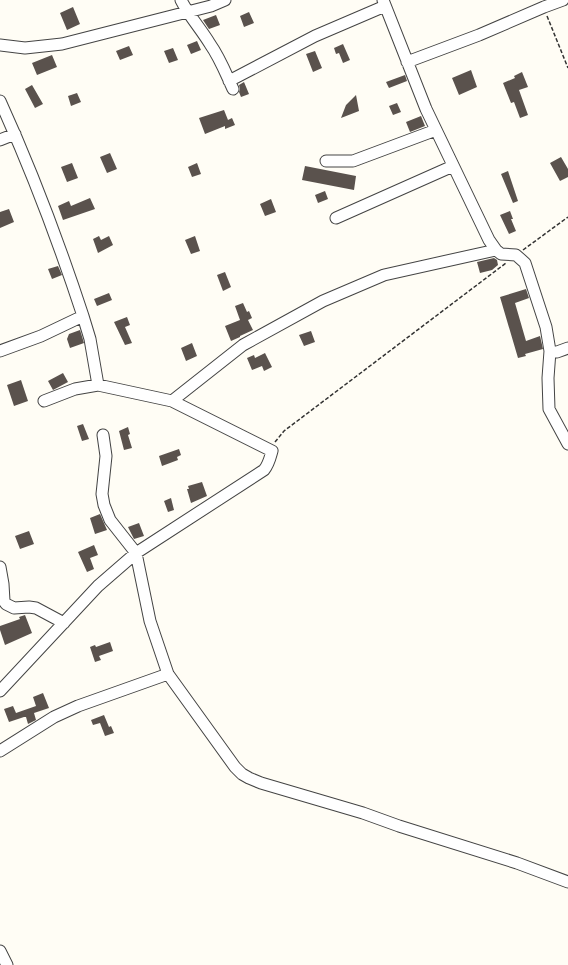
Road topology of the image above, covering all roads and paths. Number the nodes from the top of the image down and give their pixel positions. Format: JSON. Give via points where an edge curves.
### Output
{"nodes":[{"id":1,"x":181,"y":0,"type":"edge"},
{"id":2,"x":225,"y":0,"type":"edge"},
{"id":3,"x":563,"y":0,"type":"edge"},
{"id":4,"x":384,"y":3,"type":"edge"},
{"id":5,"x":544,"y":7,"type":"junction"},
{"id":6,"x":187,"y":12,"type":"junction"},
{"id":7,"x":0,"y":45,"type":"edge"},
{"id":8,"x":407,"y":62,"type":"junction"},
{"id":9,"x":568,"y":68,"type":"edge"},
{"id":10,"x":0,"y":101,"type":"edge"},
{"id":11,"x":436,"y":130,"type":"junction"},
{"id":12,"x":15,"y":134,"type":"junction"},
{"id":13,"x":0,"y":140,"type":"edge"},
{"id":14,"x":326,"y":162,"type":"dead end"},
{"id":15,"x":453,"y":166,"type":"junction"},
{"id":16,"x":568,"y":216,"type":"edge"},
{"id":17,"x":336,"y":218,"type":"dead end"},
{"id":18,"x":496,"y":250,"type":"junction"},
{"id":19,"x":516,"y":255,"type":"junction"},
{"id":20,"x":83,"y":316,"type":"junction"},
{"id":21,"x":568,"y":348,"type":"edge"},
{"id":22,"x":0,"y":351,"type":"edge"},
{"id":23,"x":550,"y":351,"type":"junction"},
{"id":24,"x":98,"y":385,"type":"junction"},
{"id":25,"x":172,"y":400,"type":"junction"},
{"id":26,"x":44,"y":401,"type":"dead end"},
{"id":27,"x":103,"y":435,"type":"dead end"},
{"id":28,"x":568,"y":444,"type":"edge"},
{"id":29,"x":272,"y":451,"type":"junction"},
{"id":30,"x":136,"y":553,"type":"junction"},
{"id":31,"x":0,"y":567,"type":"edge"},
{"id":32,"x":64,"y":623,"type":"junction"},
{"id":33,"x":168,"y":674,"type":"junction"},
{"id":34,"x":0,"y":691,"type":"edge"},
{"id":35,"x":0,"y":751,"type":"edge"},
{"id":36,"x":568,"y":882,"type":"edge"},
{"id":37,"x":0,"y":951,"type":"edge"},
{"id":38,"x":7,"y":965,"type":"edge"}],
"edges":[{"from":1,"to":6,"type":"street"},
{"from":2,"to":6,"type":"street"},
{"from":3,"to":5,"type":"street"},
{"from":4,"to":6,"type":"street","via":[[315,36],[231,85],[210,44]]},
{"from":4,"to":8,"type":"street"},
{"from":5,"to":8,"type":"street"},
{"from":5,"to":9,"type":"path"},
{"from":6,"to":7,"type":"street","via":[[62,44],[25,48]]},
{"from":8,"to":11,"type":"street"},
{"from":10,"to":12,"type":"street"},
{"from":11,"to":14,"type":"street","via":[[354,161]]},
{"from":11,"to":15,"type":"street"},
{"from":12,"to":13,"type":"street"},
{"from":12,"to":20,"type":"street","via":[[53,227]]},
{"from":15,"to":17,"type":"street"},
{"from":15,"to":18,"type":"street"},
{"from":16,"to":19,"type":"path"},
{"from":18,"to":19,"type":"street","via":[[501,254]]},
{"from":18,"to":25,"type":"street","via":[[384,275],[323,301],[243,345]]},
{"from":19,"to":23,"type":"street","via":[[525,263],[546,327]]},
{"from":19,"to":29,"type":"path","via":[[284,431]]},
{"from":20,"to":22,"type":"street","via":[[41,336]]},
{"from":20,"to":24,"type":"street"},
{"from":21,"to":23,"type":"street","via":[[557,352]]},
{"from":23,"to":28,"type":"street","via":[[549,409]]},
{"from":24,"to":25,"type":"street"},
{"from":24,"to":26,"type":"street","via":[[75,389]]},
{"from":25,"to":29,"type":"street"},
{"from":27,"to":30,"type":"street","via":[[106,456],[102,494],[104,505],[110,520]]},
{"from":29,"to":30,"type":"street","via":[[269,465],[264,470]]},
{"from":30,"to":32,"type":"street","via":[[98,586]]},
{"from":30,"to":33,"type":"street","via":[[150,621]]},
{"from":31,"to":32,"type":"street","via":[[6,604],[14,608],[36,608]]},
{"from":32,"to":34,"type":"street"},
{"from":33,"to":35,"type":"street","via":[[78,706],[54,717]]},
{"from":33,"to":36,"type":"street","via":[[234,767],[249,778],[517,863]]},
{"from":37,"to":38,"type":"street"}]}
